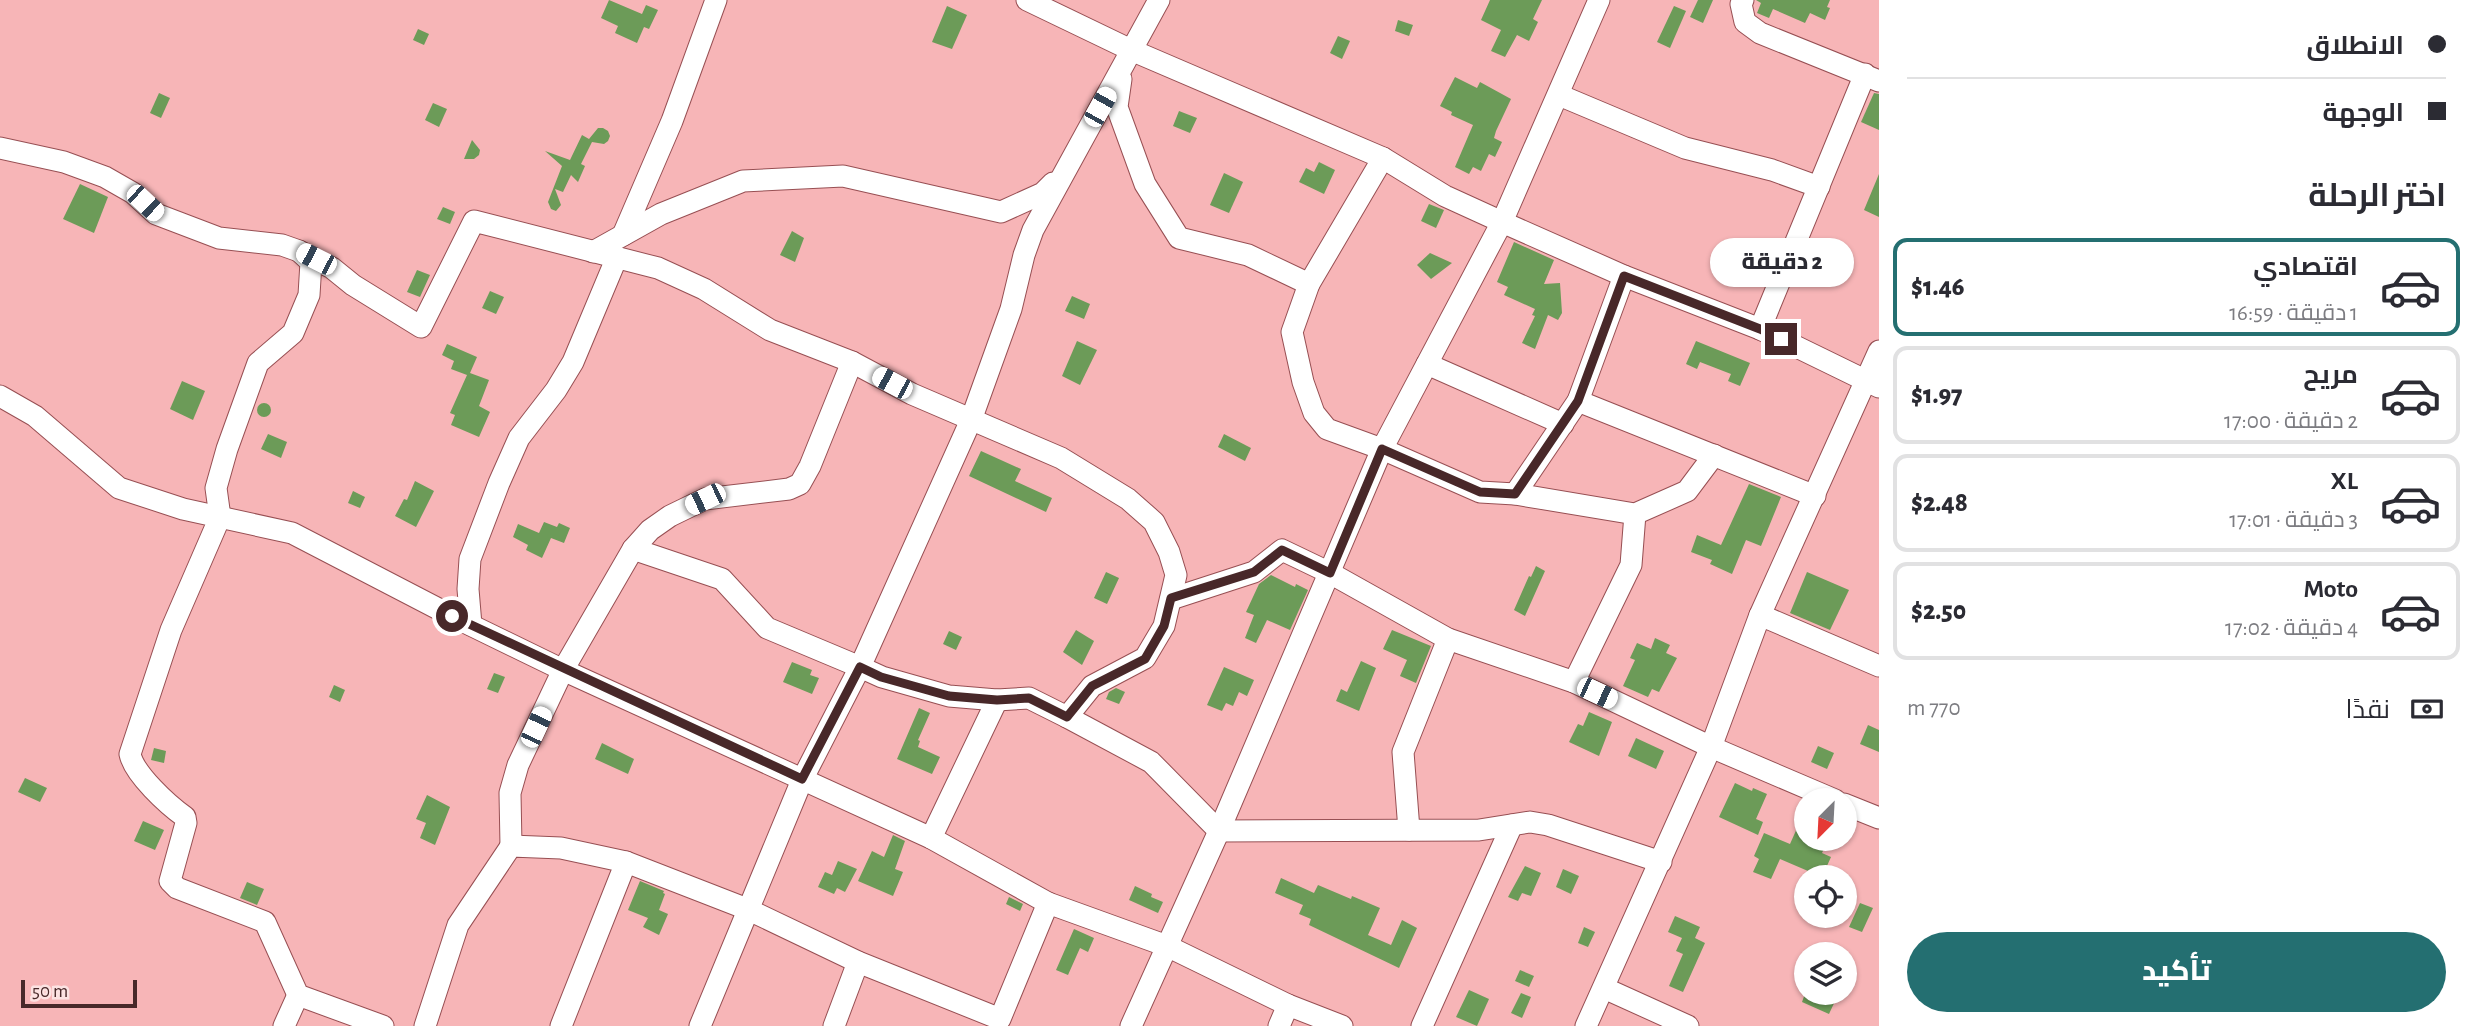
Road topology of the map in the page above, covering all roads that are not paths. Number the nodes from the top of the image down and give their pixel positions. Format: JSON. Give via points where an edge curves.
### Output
{"nodes":[{"id":1,"x":716,"y":0,"type":"edge"},
{"id":2,"x":1027,"y":0,"type":"edge"},
{"id":3,"x":1159,"y":0,"type":"edge"},
{"id":4,"x":1599,"y":0,"type":"edge"},
{"id":5,"x":1743,"y":0,"type":"edge"},
{"id":6,"x":1127,"y":57,"type":"junction"},
{"id":7,"x":1872,"y":77,"type":"edge"},
{"id":8,"x":1559,"y":95,"type":"junction"},
{"id":9,"x":0,"y":148,"type":"edge"},
{"id":10,"x":1383,"y":158,"type":"junction"},
{"id":11,"x":1065,"y":172,"type":"junction"},
{"id":12,"x":1819,"y":187,"type":"junction"},
{"id":13,"x":1502,"y":222,"type":"junction"},
{"id":14,"x":623,"y":235,"type":"junction"},
{"id":15,"x":299,"y":251,"type":"junction"},
{"id":16,"x":593,"y":252,"type":"junction"},
{"id":17,"x":617,"y":257,"type":"junction"},
{"id":18,"x":1624,"y":276,"type":"junction"},
{"id":19,"x":1308,"y":284,"type":"junction"},
{"id":20,"x":1760,"y":329,"type":"junction"},
{"id":21,"x":1879,"y":351,"type":"edge"},
{"id":22,"x":852,"y":362,"type":"junction"},
{"id":23,"x":1427,"y":364,"type":"junction"},
{"id":24,"x":1872,"y":384,"type":"edge"},
{"id":25,"x":0,"y":396,"type":"edge"},
{"id":26,"x":1578,"y":401,"type":"junction"},
{"id":27,"x":971,"y":419,"type":"junction"},
{"id":28,"x":1563,"y":424,"type":"junction"},
{"id":29,"x":1382,"y":449,"type":"junction"},
{"id":30,"x":1714,"y":455,"type":"junction"},
{"id":31,"x":1515,"y":494,"type":"junction"},
{"id":32,"x":1815,"y":496,"type":"junction"},
{"id":33,"x":1635,"y":514,"type":"junction"},
{"id":34,"x":220,"y":517,"type":"junction"},
{"id":35,"x":632,"y":549,"type":"junction"},
{"id":36,"x":1330,"y":573,"type":"junction"},
{"id":37,"x":1171,"y":598,"type":"junction"},
{"id":38,"x":1760,"y":615,"type":"junction"},
{"id":39,"x":471,"y":625,"type":"junction"},
{"id":40,"x":1448,"y":639,"type":"junction"},
{"id":41,"x":1879,"y":666,"type":"edge"},
{"id":42,"x":860,"y":667,"type":"junction"},
{"id":43,"x":563,"y":670,"type":"junction"},
{"id":44,"x":1574,"y":682,"type":"junction"},
{"id":45,"x":997,"y":700,"type":"junction"},
{"id":46,"x":1067,"y":717,"type":"junction"},
{"id":47,"x":1710,"y":747,"type":"junction"},
{"id":48,"x":802,"y":779,"type":"junction"},
{"id":49,"x":1807,"y":788,"type":"edge"},
{"id":50,"x":1857,"y":809,"type":"edge"},
{"id":51,"x":1879,"y":818,"type":"edge"},
{"id":52,"x":1511,"y":825,"type":"junction"},
{"id":53,"x":1409,"y":830,"type":"junction"},
{"id":54,"x":1219,"y":831,"type":"junction"},
{"id":55,"x":931,"y":838,"type":"junction"},
{"id":56,"x":511,"y":846,"type":"junction"},
{"id":57,"x":626,"y":862,"type":"junction"},
{"id":58,"x":1661,"y":862,"type":"junction"},
{"id":59,"x":1048,"y":903,"type":"junction"},
{"id":60,"x":747,"y":909,"type":"junction"},
{"id":61,"x":1167,"y":947,"type":"junction"},
{"id":62,"x":858,"y":962,"type":"junction"},
{"id":63,"x":1604,"y":988,"type":"junction"},
{"id":64,"x":298,"y":995,"type":"junction"},
{"id":65,"x":1288,"y":1005,"type":"junction"},
{"id":66,"x":999,"y":1023,"type":"edge"},
{"id":67,"x":284,"y":1026,"type":"edge"},
{"id":68,"x":383,"y":1026,"type":"edge"},
{"id":69,"x":425,"y":1026,"type":"edge"},
{"id":70,"x":561,"y":1026,"type":"edge"},
{"id":71,"x":700,"y":1026,"type":"edge"},
{"id":72,"x":834,"y":1026,"type":"edge"},
{"id":73,"x":1131,"y":1026,"type":"edge"},
{"id":74,"x":1279,"y":1026,"type":"edge"},
{"id":75,"x":1342,"y":1026,"type":"edge"},
{"id":76,"x":1422,"y":1026,"type":"edge"},
{"id":77,"x":1586,"y":1026,"type":"edge"},
{"id":78,"x":1688,"y":1026,"type":"edge"}],
"edges":[{"from":1,"to":14,"type":"street","via":[[672,121]]},
{"from":2,"to":6,"type":"street"},
{"from":3,"to":6,"type":"street"},
{"from":4,"to":8,"type":"street"},
{"from":5,"to":7,"type":"street","via":[[1745,22],[1760,33]]},
{"from":6,"to":10,"type":"street"},
{"from":6,"to":11,"type":"street"},
{"from":6,"to":19,"type":"street","via":[[1117,107],[1145,184],[1179,238],[1248,255]]},
{"from":7,"to":12,"type":"street"},
{"from":8,"to":12,"type":"street","via":[[1685,148]]},
{"from":8,"to":13,"type":"street"},
{"from":9,"to":15,"type":"street","via":[[64,162],[105,177],[133,192],[156,214],[219,238]]},
{"from":10,"to":13,"type":"street","via":[[1445,196]]},
{"from":10,"to":19,"type":"street"},
{"from":11,"to":14,"type":"street","via":[[1043,193],[1001,212],[843,176],[743,181]]},
{"from":11,"to":27,"type":"street","via":[[1033,230]]},
{"from":12,"to":20,"type":"street"},
{"from":13,"to":18,"type":"street"},
{"from":13,"to":23,"type":"street"},
{"from":14,"to":16,"type":"street"},
{"from":15,"to":16,"type":"street","via":[[421,327],[474,221]]},
{"from":15,"to":34,"type":"street","via":[[312,262],[309,295],[293,333],[258,363],[216,488]]},
{"from":16,"to":17,"type":"street"},
{"from":17,"to":22,"type":"street","via":[[658,268],[704,289],[770,330]]},
{"from":17,"to":39,"type":"street","via":[[573,362],[519,438],[499,483],[470,559]]},
{"from":18,"to":20,"type":"street"},
{"from":18,"to":26,"type":"street"},
{"from":19,"to":29,"type":"street","via":[[1292,332],[1314,413],[1327,429]]},
{"from":20,"to":24,"type":"street"},
{"from":21,"to":24,"type":"street"},
{"from":22,"to":27,"type":"street"},
{"from":22,"to":35,"type":"street","via":[[800,484],[705,499],[670,516]]},
{"from":23,"to":28,"type":"street"},
{"from":23,"to":29,"type":"street"},
{"from":24,"to":32,"type":"street"},
{"from":25,"to":34,"type":"street","via":[[35,416],[119,488]]},
{"from":26,"to":28,"type":"street"},
{"from":26,"to":30,"type":"street"},
{"from":27,"to":37,"type":"street","via":[[1061,458],[1128,499],[1154,522],[1176,575]]},
{"from":27,"to":42,"type":"street"},
{"from":28,"to":31,"type":"street"},
{"from":29,"to":31,"type":"street","via":[[1480,492]]},
{"from":29,"to":36,"type":"street"},
{"from":30,"to":32,"type":"street"},
{"from":30,"to":33,"type":"street","via":[[1687,491]]},
{"from":31,"to":33,"type":"street"},
{"from":32,"to":38,"type":"street"},
{"from":33,"to":44,"type":"street","via":[[1631,565]]},
{"from":34,"to":39,"type":"street","via":[[292,533]]},
{"from":34,"to":64,"type":"street","via":[[171,629],[130,754],[145,780],[185,817],[170,881],[177,888],[265,922]]},
{"from":35,"to":42,"type":"street","via":[[722,579],[767,628]]},
{"from":35,"to":43,"type":"street"},
{"from":36,"to":37,"type":"street","via":[[1282,550],[1254,572]]},
{"from":36,"to":40,"type":"street"},
{"from":36,"to":54,"type":"street"},
{"from":37,"to":46,"type":"street","via":[[1164,626],[1145,659],[1092,686]]},
{"from":38,"to":41,"type":"street"},
{"from":38,"to":47,"type":"street"},
{"from":39,"to":43,"type":"street"},
{"from":40,"to":44,"type":"street"},
{"from":40,"to":53,"type":"street","via":[[1403,752]]},
{"from":42,"to":45,"type":"street","via":[[949,696]]},
{"from":42,"to":48,"type":"street"},
{"from":43,"to":48,"type":"street"},
{"from":43,"to":56,"type":"street","via":[[515,774],[510,793]]},
{"from":44,"to":47,"type":"street"},
{"from":45,"to":46,"type":"street","via":[[1029,698]]},
{"from":45,"to":55,"type":"street"},
{"from":46,"to":54,"type":"street","via":[[1151,762]]},
{"from":47,"to":49,"type":"street"},
{"from":47,"to":58,"type":"street"},
{"from":48,"to":55,"type":"street"},
{"from":48,"to":60,"type":"street"},
{"from":50,"to":51,"type":"street"},
{"from":52,"to":53,"type":"street"},
{"from":52,"to":58,"type":"street","via":[[1548,825]]},
{"from":52,"to":76,"type":"street"},
{"from":53,"to":54,"type":"street"},
{"from":54,"to":61,"type":"street"},
{"from":55,"to":59,"type":"street"},
{"from":56,"to":57,"type":"street","via":[[561,848]]},
{"from":56,"to":69,"type":"street","via":[[458,925]]},
{"from":57,"to":60,"type":"street"},
{"from":57,"to":70,"type":"street"},
{"from":58,"to":63,"type":"street"},
{"from":59,"to":61,"type":"street"},
{"from":59,"to":66,"type":"street"},
{"from":60,"to":62,"type":"street"},
{"from":60,"to":71,"type":"street"},
{"from":61,"to":65,"type":"street"},
{"from":61,"to":73,"type":"street"},
{"from":62,"to":66,"type":"street"},
{"from":62,"to":72,"type":"street"},
{"from":63,"to":77,"type":"street"},
{"from":63,"to":78,"type":"street"},
{"from":64,"to":67,"type":"street"},
{"from":64,"to":68,"type":"street"},
{"from":65,"to":74,"type":"street"},
{"from":65,"to":75,"type":"street"}]}
